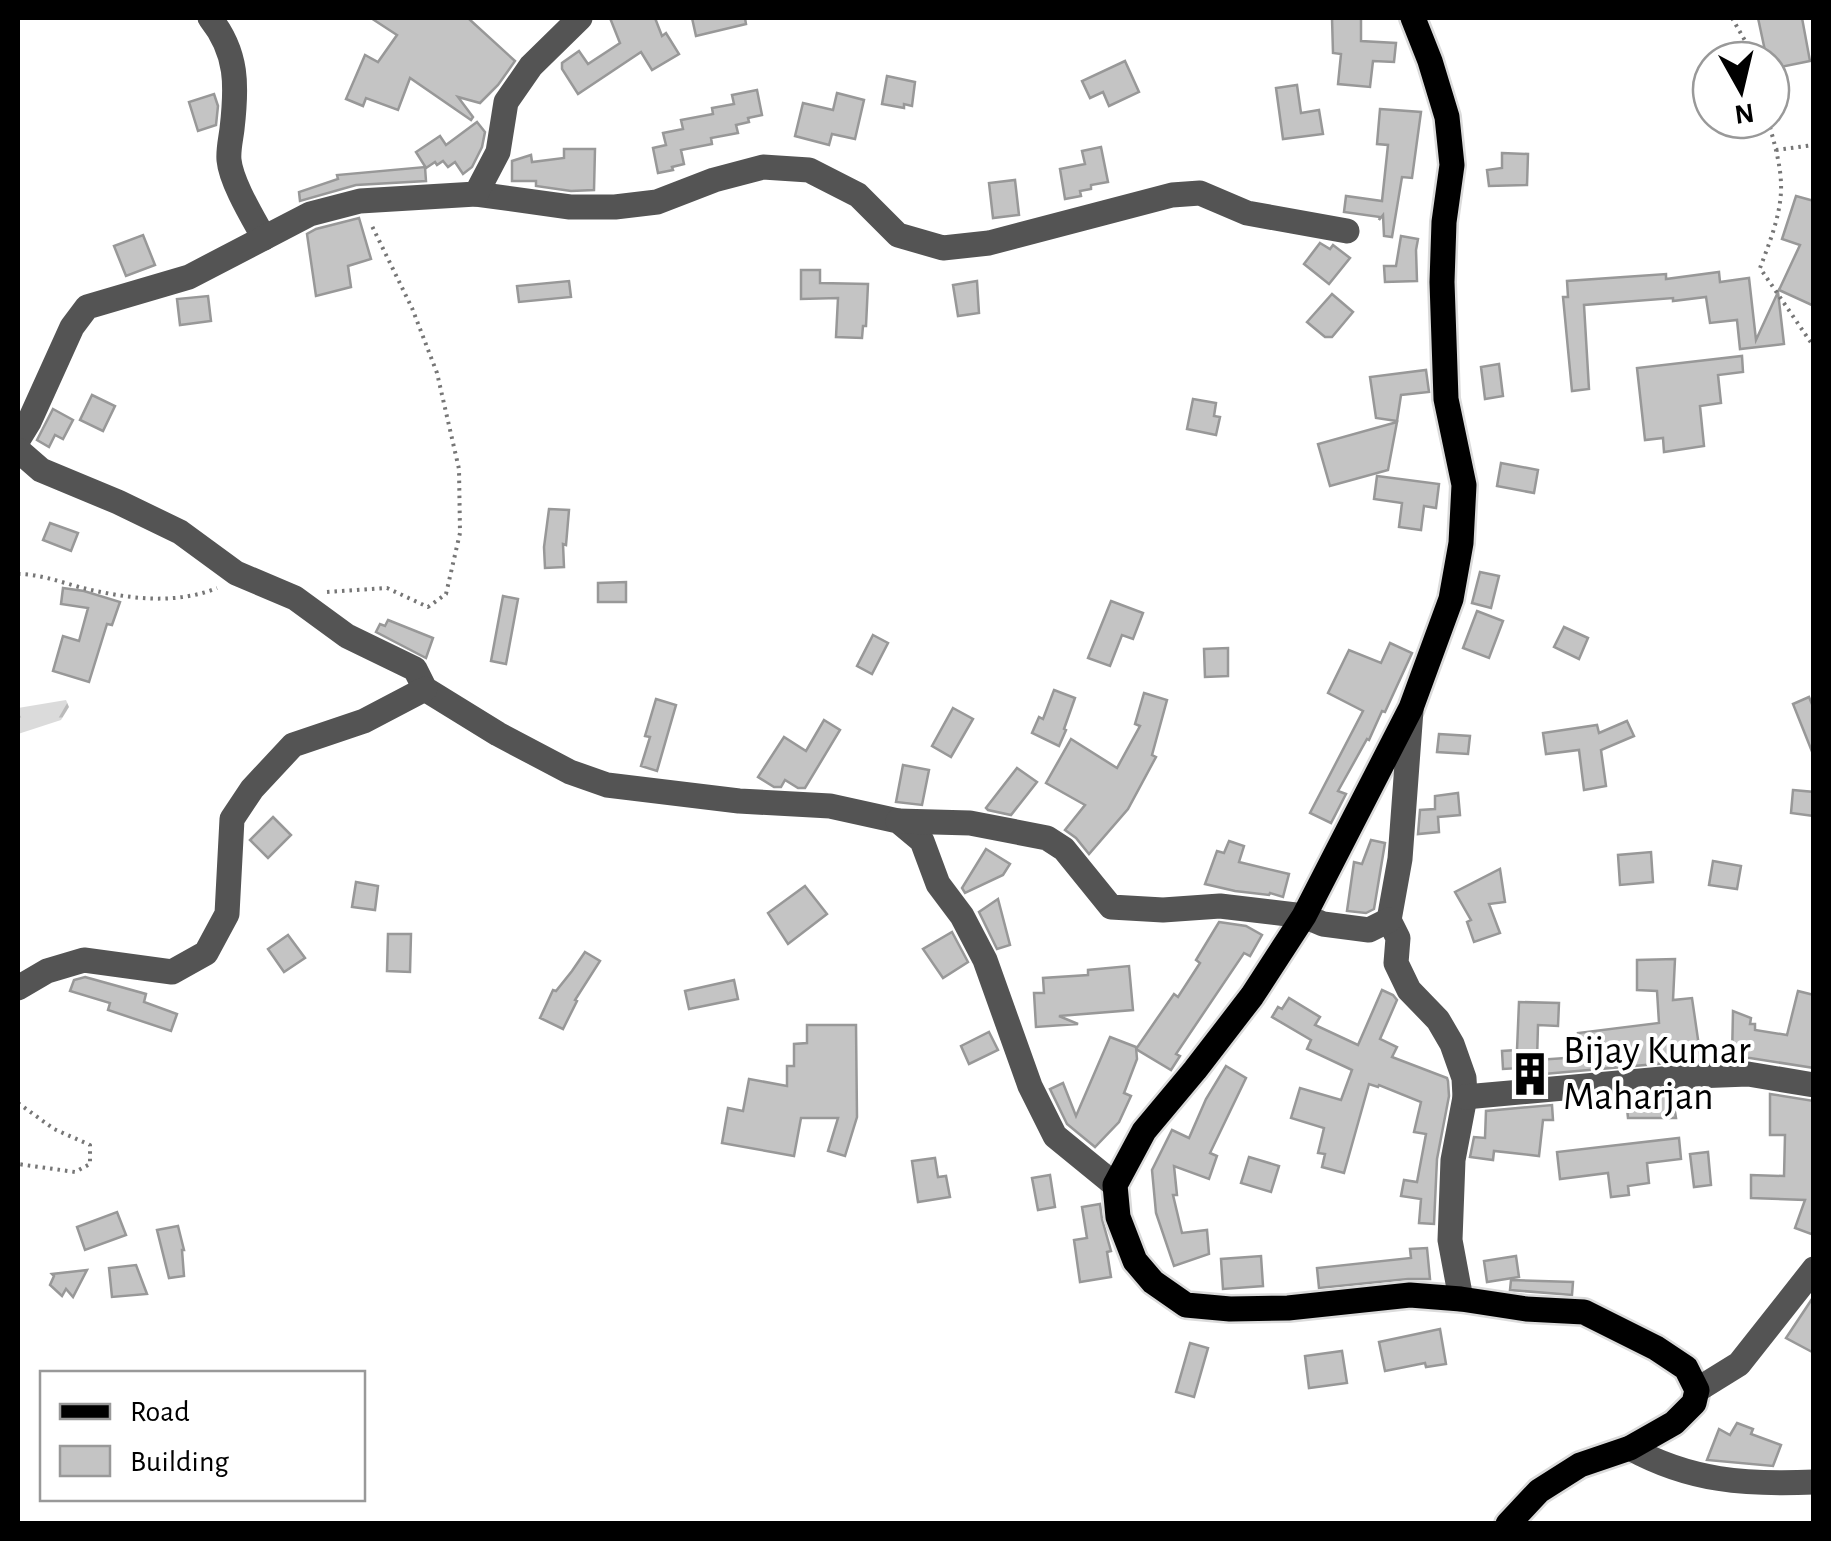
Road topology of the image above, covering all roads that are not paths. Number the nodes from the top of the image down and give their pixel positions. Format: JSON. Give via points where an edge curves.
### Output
{"nodes":[{"id":1,"x":210,"y":18,"type":"edge"},
{"id":2,"x":580,"y":18,"type":"edge"},
{"id":3,"x":1413,"y":18,"type":"edge"},
{"id":4,"x":476,"y":194,"type":"junction"},
{"id":5,"x":1348,"y":231,"type":"dead end"},
{"id":6,"x":264,"y":238,"type":"junction"},
{"id":7,"x":18,"y":440,"type":"edge"},
{"id":8,"x":18,"y":450,"type":"edge"},
{"id":9,"x":425,"y":689,"type":"junction"},
{"id":10,"x":1411,"y":708,"type":"junction"},
{"id":11,"x":898,"y":821,"type":"junction"},
{"id":12,"x":1304,"y":916,"type":"junction"},
{"id":13,"x":1389,"y":920,"type":"junction"},
{"id":14,"x":18,"y":988,"type":"edge"},
{"id":15,"x":1814,"y":1086,"type":"edge"},
{"id":16,"x":1465,"y":1097,"type":"junction"},
{"id":17,"x":1115,"y":1185,"type":"junction"},
{"id":18,"x":1814,"y":1269,"type":"edge"},
{"id":19,"x":1461,"y":1299,"type":"junction"},
{"id":20,"x":1697,"y":1390,"type":"junction"},
{"id":21,"x":1630,"y":1448,"type":"junction"},
{"id":22,"x":1814,"y":1482,"type":"edge"},
{"id":23,"x":1508,"y":1524,"type":"edge"}],
"edges":[{"from":1,"to":6,"type":"street","via":[[231,55],[237,85],[229,161]]},
{"from":2,"to":4,"type":"street","via":[[531,66],[506,102],[498,152]]},
{"from":3,"to":10,"type":"main road","via":[[1447,117],[1452,166],[1442,268],[1446,398],[1464,485],[1451,599]]},
{"from":4,"to":5,"type":"street","via":[[615,207],[657,202],[764,168],[808,170],[858,195],[898,234],[943,248],[1200,193],[1247,214]]},
{"from":4,"to":6,"type":"street","via":[[360,202],[310,214]]},
{"from":6,"to":7,"type":"street","via":[[189,277],[87,307]]},
{"from":8,"to":9,"type":"street","via":[[41,470],[180,532],[236,574],[295,598],[347,636],[415,669]]},
{"from":9,"to":11,"type":"street","via":[[570,772],[607,785],[830,806]]},
{"from":9,"to":14,"type":"street","via":[[364,721],[294,744],[252,789],[232,819],[227,914],[206,953],[172,972],[84,960]]},
{"from":10,"to":12,"type":"main road"},
{"from":10,"to":13,"type":"street"},
{"from":11,"to":12,"type":"street","via":[[970,823],[1047,838],[1111,907],[1220,906]]},
{"from":11,"to":17,"type":"street","via":[[922,841],[938,884],[985,960],[1055,1136]]},
{"from":12,"to":13,"type":"street","via":[[1369,930]]},
{"from":12,"to":17,"type":"main road","via":[[1252,996],[1144,1131]]},
{"from":13,"to":16,"type":"street","via":[[1398,938],[1396,963],[1452,1044]]},
{"from":15,"to":16,"type":"street","via":[[1730,1074]]},
{"from":16,"to":19,"type":"street","via":[[1453,1160],[1450,1240]]},
{"from":17,"to":19,"type":"main road","via":[[1118,1217],[1135,1260],[1186,1305],[1288,1308],[1410,1295]]},
{"from":18,"to":20,"type":"street","via":[[1739,1364]]},
{"from":19,"to":20,"type":"main road","via":[[1584,1312],[1686,1368]]},
{"from":20,"to":21,"type":"main road","via":[[1674,1423]]},
{"from":21,"to":22,"type":"street","via":[[1701,1476]]},
{"from":21,"to":23,"type":"main road","via":[[1580,1465],[1540,1491]]}]}
